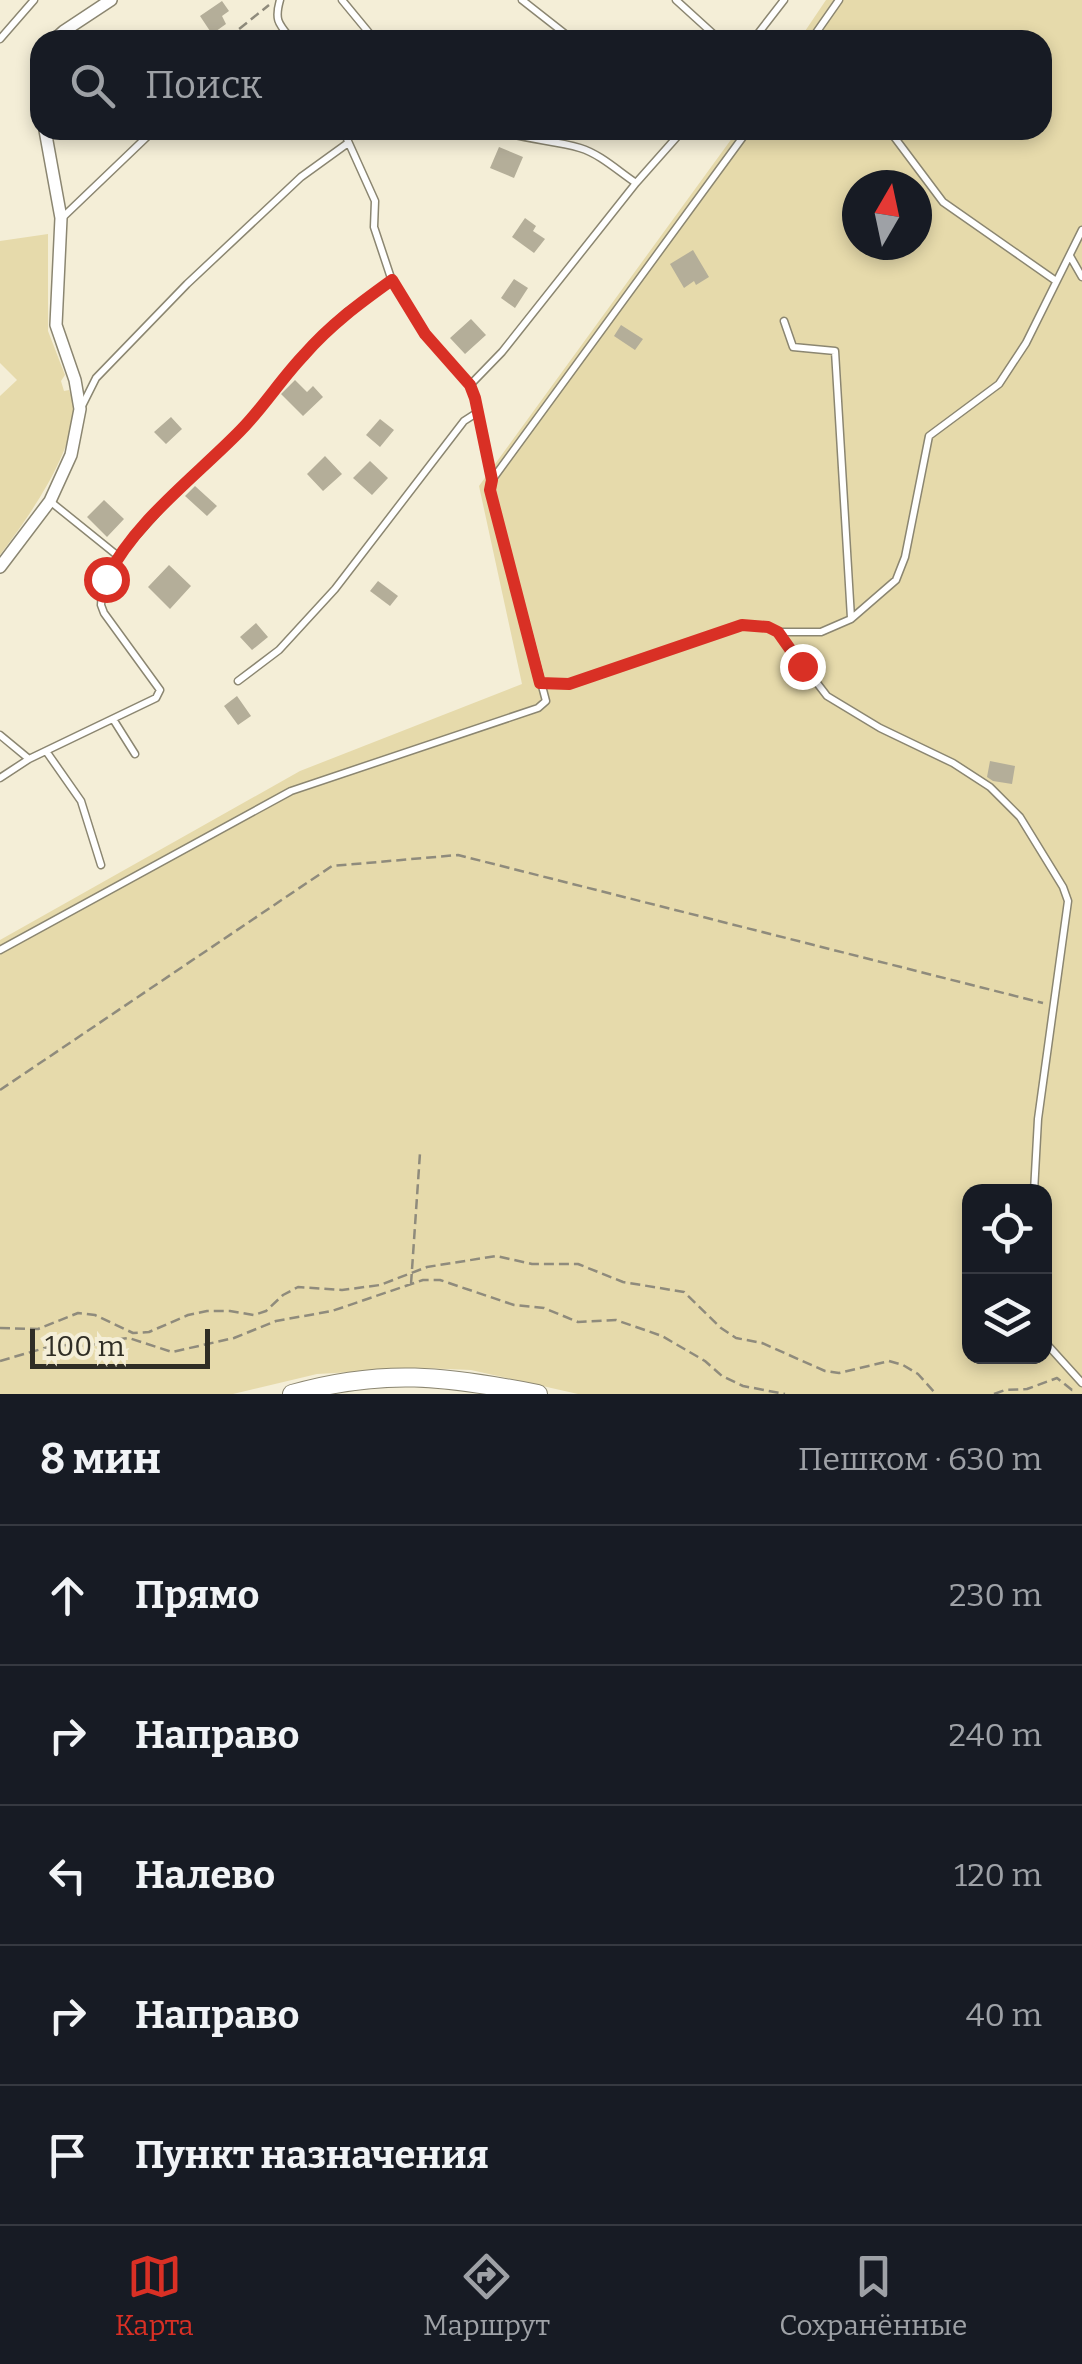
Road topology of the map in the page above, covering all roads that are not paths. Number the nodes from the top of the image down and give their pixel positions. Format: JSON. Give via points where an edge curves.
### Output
{"nodes":[{"id":1,"x":34,"y":0,"type":"edge"},
{"id":2,"x":111,"y":0,"type":"edge"},
{"id":3,"x":278,"y":0,"type":"edge"},
{"id":4,"x":342,"y":0,"type":"edge"},
{"id":5,"x":522,"y":0,"type":"edge"},
{"id":6,"x":676,"y":0,"type":"edge"},
{"id":7,"x":784,"y":0,"type":"edge"},
{"id":8,"x":838,"y":0,"type":"edge"},
{"id":9,"x":64,"y":30,"type":"edge"},
{"id":10,"x":286,"y":30,"type":"edge"},
{"id":11,"x":367,"y":30,"type":"edge"},
{"id":12,"x":560,"y":30,"type":"edge"},
{"id":13,"x":709,"y":30,"type":"edge"},
{"id":14,"x":761,"y":30,"type":"edge"},
{"id":15,"x":818,"y":30,"type":"edge"},
{"id":16,"x":0,"y":39,"type":"edge"},
{"id":17,"x":48,"y":140,"type":"edge"},
{"id":18,"x":143,"y":140,"type":"edge"},
{"id":19,"x":347,"y":140,"type":"edge"},
{"id":20,"x":538,"y":140,"type":"edge"},
{"id":21,"x":674,"y":140,"type":"edge"},
{"id":22,"x":741,"y":140,"type":"edge"},
{"id":23,"x":897,"y":140,"type":"edge"},
{"id":24,"x":348,"y":143,"type":"junction"},
{"id":25,"x":636,"y":184,"type":"junction"},
{"id":26,"x":61,"y":218,"type":"junction"},
{"id":27,"x":1082,"y":230,"type":"edge"},
{"id":28,"x":1069,"y":255,"type":"junction"},
{"id":29,"x":1082,"y":276,"type":"edge"},
{"id":30,"x":392,"y":280,"type":"junction"},
{"id":31,"x":1056,"y":281,"type":"junction"},
{"id":32,"x":784,"y":321,"type":"dead end"},
{"id":33,"x":470,"y":385,"type":"junction"},
{"id":34,"x":80,"y":409,"type":"junction"},
{"id":35,"x":50,"y":501,"type":"junction"},
{"id":36,"x":118,"y":556,"type":"junction"},
{"id":37,"x":0,"y":566,"type":"edge"},
{"id":38,"x":851,"y":619,"type":"junction"},
{"id":39,"x":778,"y":632,"type":"junction"},
{"id":40,"x":238,"y":681,"type":"dead end"},
{"id":41,"x":540,"y":683,"type":"junction"},
{"id":42,"x":113,"y":719,"type":"junction"},
{"id":43,"x":0,"y":735,"type":"edge"},
{"id":44,"x":46,"y":752,"type":"junction"},
{"id":45,"x":135,"y":754,"type":"dead end"},
{"id":46,"x":29,"y":760,"type":"junction"},
{"id":47,"x":0,"y":778,"type":"edge"},
{"id":48,"x":102,"y":866,"type":"dead end"},
{"id":49,"x":0,"y":950,"type":"edge"},
{"id":50,"x":1034,"y":1184,"type":"edge"},
{"id":51,"x":1052,"y":1350,"type":"edge"},
{"id":52,"x":1082,"y":1386,"type":"edge"},
{"id":53,"x":292,"y":1394,"type":"edge"},
{"id":54,"x":538,"y":1394,"type":"edge"}],
"edges":[{"from":1,"to":16,"type":"lane"},
{"from":2,"to":9,"type":"street"},
{"from":3,"to":10,"type":"lane","via":[[276,15]]},
{"from":4,"to":11,"type":"lane"},
{"from":5,"to":12,"type":"lane"},
{"from":6,"to":13,"type":"lane"},
{"from":7,"to":14,"type":"lane"},
{"from":8,"to":15,"type":"lane"},
{"from":17,"to":26,"type":"street"},
{"from":18,"to":26,"type":"lane"},
{"from":19,"to":24,"type":"lane"},
{"from":20,"to":25,"type":"lane","via":[[580,148]]},
{"from":21,"to":25,"type":"lane"},
{"from":22,"to":41,"type":"lane","via":[[492,480]]},
{"from":23,"to":31,"type":"lane","via":[[944,202]]},
{"from":24,"to":30,"type":"lane","via":[[375,200],[374,227]]},
{"from":24,"to":34,"type":"lane","via":[[301,177],[187,284],[96,378]]},
{"from":25,"to":33,"type":"lane"},
{"from":26,"to":34,"type":"street","via":[[56,325]]},
{"from":27,"to":28,"type":"lane"},
{"from":28,"to":29,"type":"lane"},
{"from":28,"to":31,"type":"lane"},
{"from":30,"to":33,"type":"lane","via":[[425,334]]},
{"from":30,"to":36,"type":"lane","via":[[305,352],[242,429]]},
{"from":31,"to":38,"type":"lane","via":[[999,384],[929,436],[896,580]]},
{"from":32,"to":38,"type":"lane","via":[[793,347],[835,352]]},
{"from":33,"to":40,"type":"lane","via":[[478,412],[464,421],[335,589],[279,650]]},
{"from":34,"to":35,"type":"street","via":[[71,455]]},
{"from":35,"to":36,"type":"lane"},
{"from":35,"to":37,"type":"street"},
{"from":36,"to":42,"type":"lane","via":[[101,604],[160,690]]},
{"from":38,"to":39,"type":"lane","via":[[821,632]]},
{"from":39,"to":41,"type":"lane","via":[[742,625],[569,684]]},
{"from":39,"to":50,"type":"lane","via":[[827,696],[990,787],[1020,817],[1063,887],[1068,901]]},
{"from":41,"to":49,"type":"lane","via":[[546,701],[538,708],[291,790]]},
{"from":42,"to":44,"type":"lane"},
{"from":42,"to":45,"type":"lane"},
{"from":43,"to":46,"type":"lane"},
{"from":44,"to":46,"type":"lane"},
{"from":44,"to":48,"type":"lane","via":[[82,802]]},
{"from":46,"to":47,"type":"lane"},
{"from":51,"to":52,"type":"lane"},
{"from":53,"to":54,"type":"main road","via":[[407,1376]]}]}
